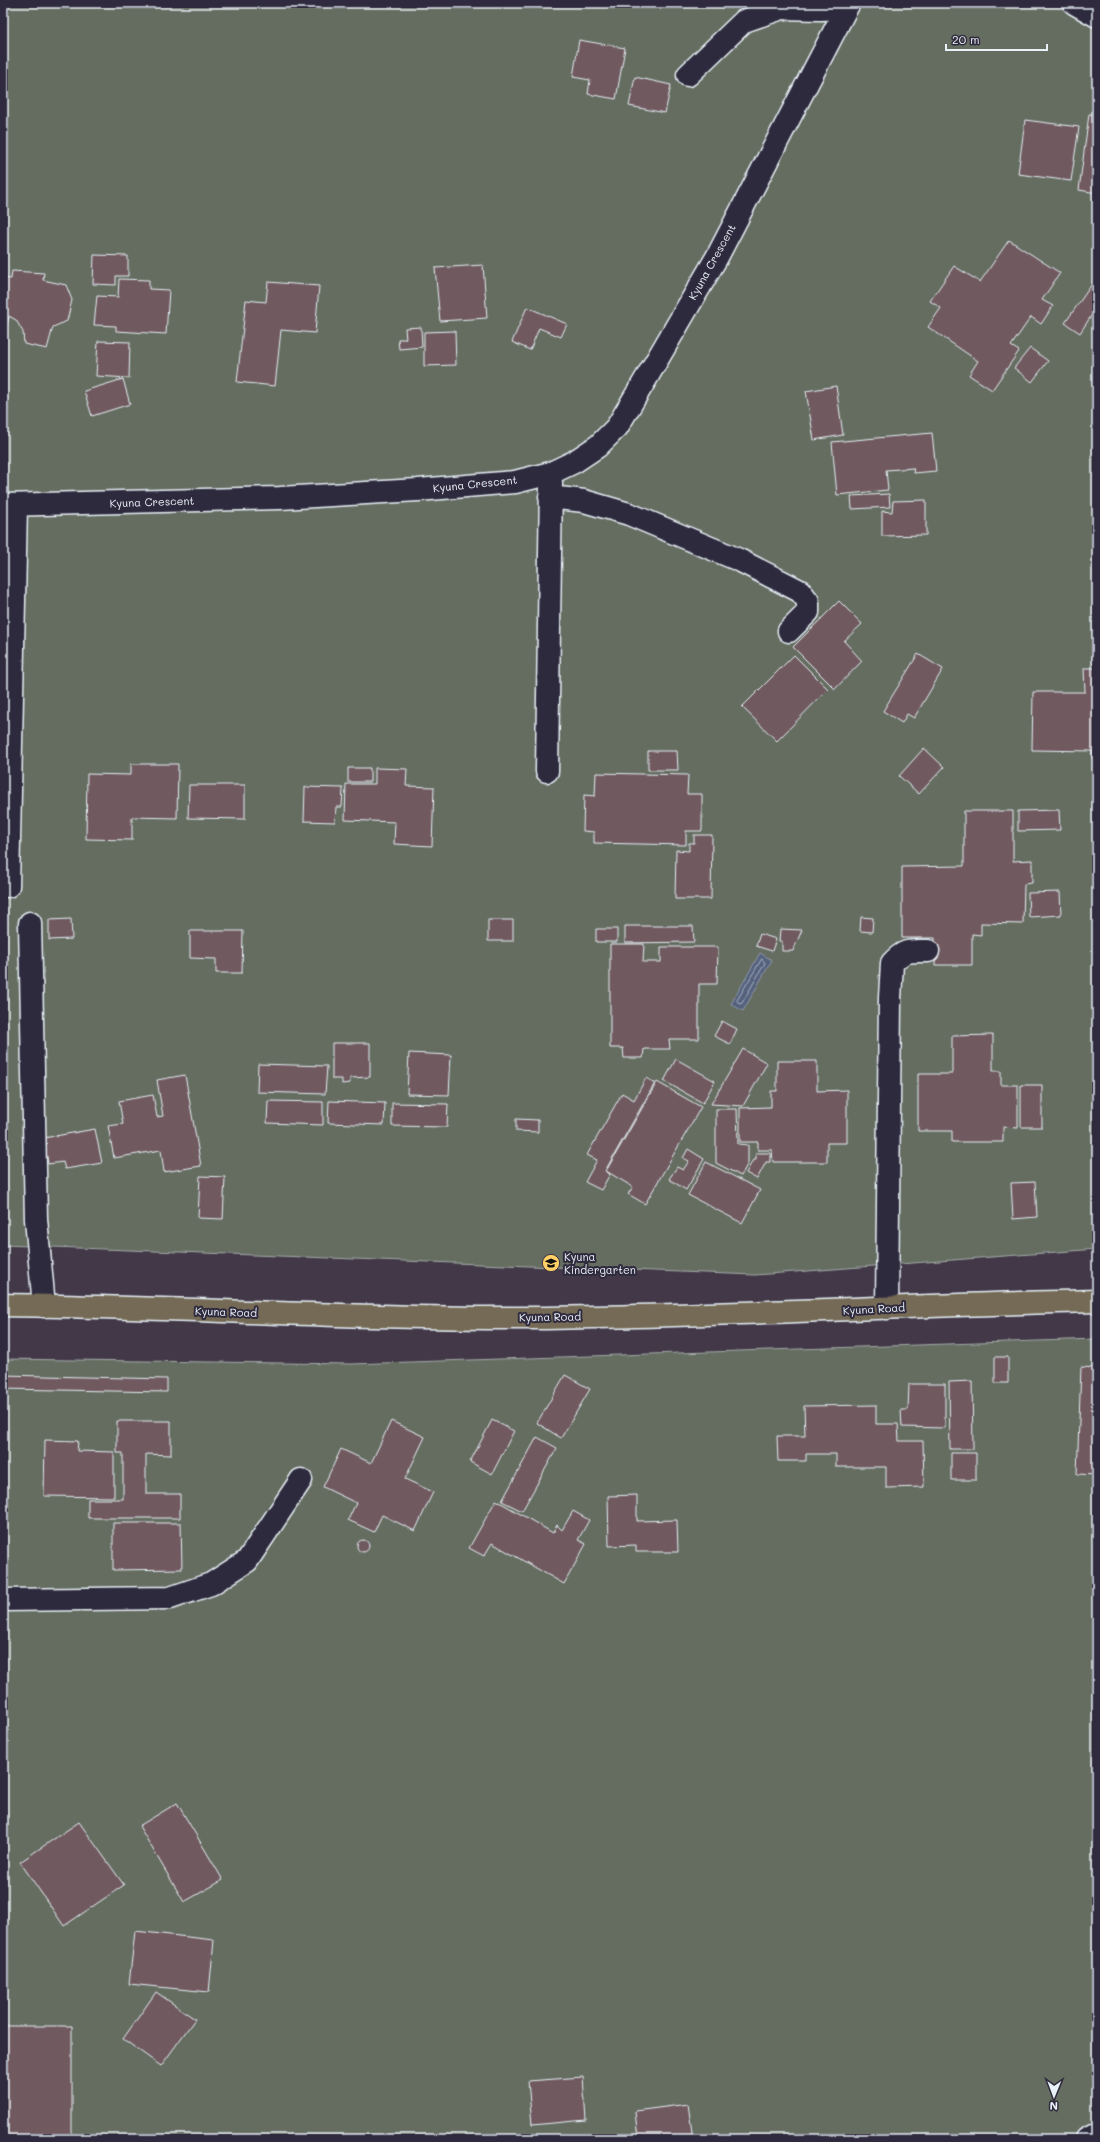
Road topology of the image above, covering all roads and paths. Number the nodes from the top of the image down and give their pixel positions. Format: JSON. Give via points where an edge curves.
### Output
{"nodes":[{"id":1,"x":1074,"y":3,"type":"edge"},
{"id":2,"x":847,"y":5,"type":"edge"},
{"id":3,"x":1097,"y":16,"type":"edge"},
{"id":4,"x":688,"y":75,"type":"dead end"},
{"id":5,"x":551,"y":473,"type":"junction"},
{"id":6,"x":550,"y":497,"type":"junction"},
{"id":7,"x":10,"y":505,"type":"edge"},
{"id":8,"x":788,"y":631,"type":"dead end"},
{"id":9,"x":547,"y":771,"type":"dead end"},
{"id":10,"x":8,"y":886,"type":"dead end"},
{"id":11,"x":30,"y":923,"type":"dead end"},
{"id":12,"x":928,"y":952,"type":"dead end"},
{"id":13,"x":1097,"y":1301,"type":"edge"},
{"id":14,"x":3,"y":1305,"type":"edge"},
{"id":15,"x":44,"y":1306,"type":"junction"},
{"id":16,"x":887,"y":1308,"type":"junction"},
{"id":17,"x":301,"y":1480,"type":"dead end"},
{"id":18,"x":3,"y":1600,"type":"edge"},
{"id":19,"x":1097,"y":2134,"type":"edge"},
{"id":20,"x":1087,"y":2139,"type":"edge"}],
"edges":[{"from":1,"to":3,"type":"street"},
{"from":2,"to":4,"type":"street","via":[[820,9],[782,8],[744,21]]},
{"from":2,"to":5,"type":"street","name":"Kyuna Crescent","via":[[717,257],[617,427],[598,446]]},
{"from":5,"to":6,"type":"street"},
{"from":5,"to":7,"type":"street","name":"Kyuna Crescent","via":[[515,482],[280,498]]},
{"from":6,"to":8,"type":"street","via":[[584,501],[629,514],[739,560],[800,591],[808,601],[808,612]]},
{"from":6,"to":9,"type":"street"},
{"from":7,"to":10,"type":"street"},
{"from":11,"to":15,"type":"street","via":[[36,1219]]},
{"from":12,"to":16,"type":"street","via":[[908,951],[900,954],[892,962]]},
{"from":13,"to":16,"type":"main road","name":"Kyuna Road"},
{"from":14,"to":15,"type":"main road","name":"Kyuna Road"},
{"from":15,"to":16,"type":"main road","name":"Kyuna Road","via":[[304,1315],[535,1318]]},
{"from":17,"to":18,"type":"street","via":[[247,1561],[211,1584],[170,1598]]},
{"from":19,"to":20,"type":"street"}]}
